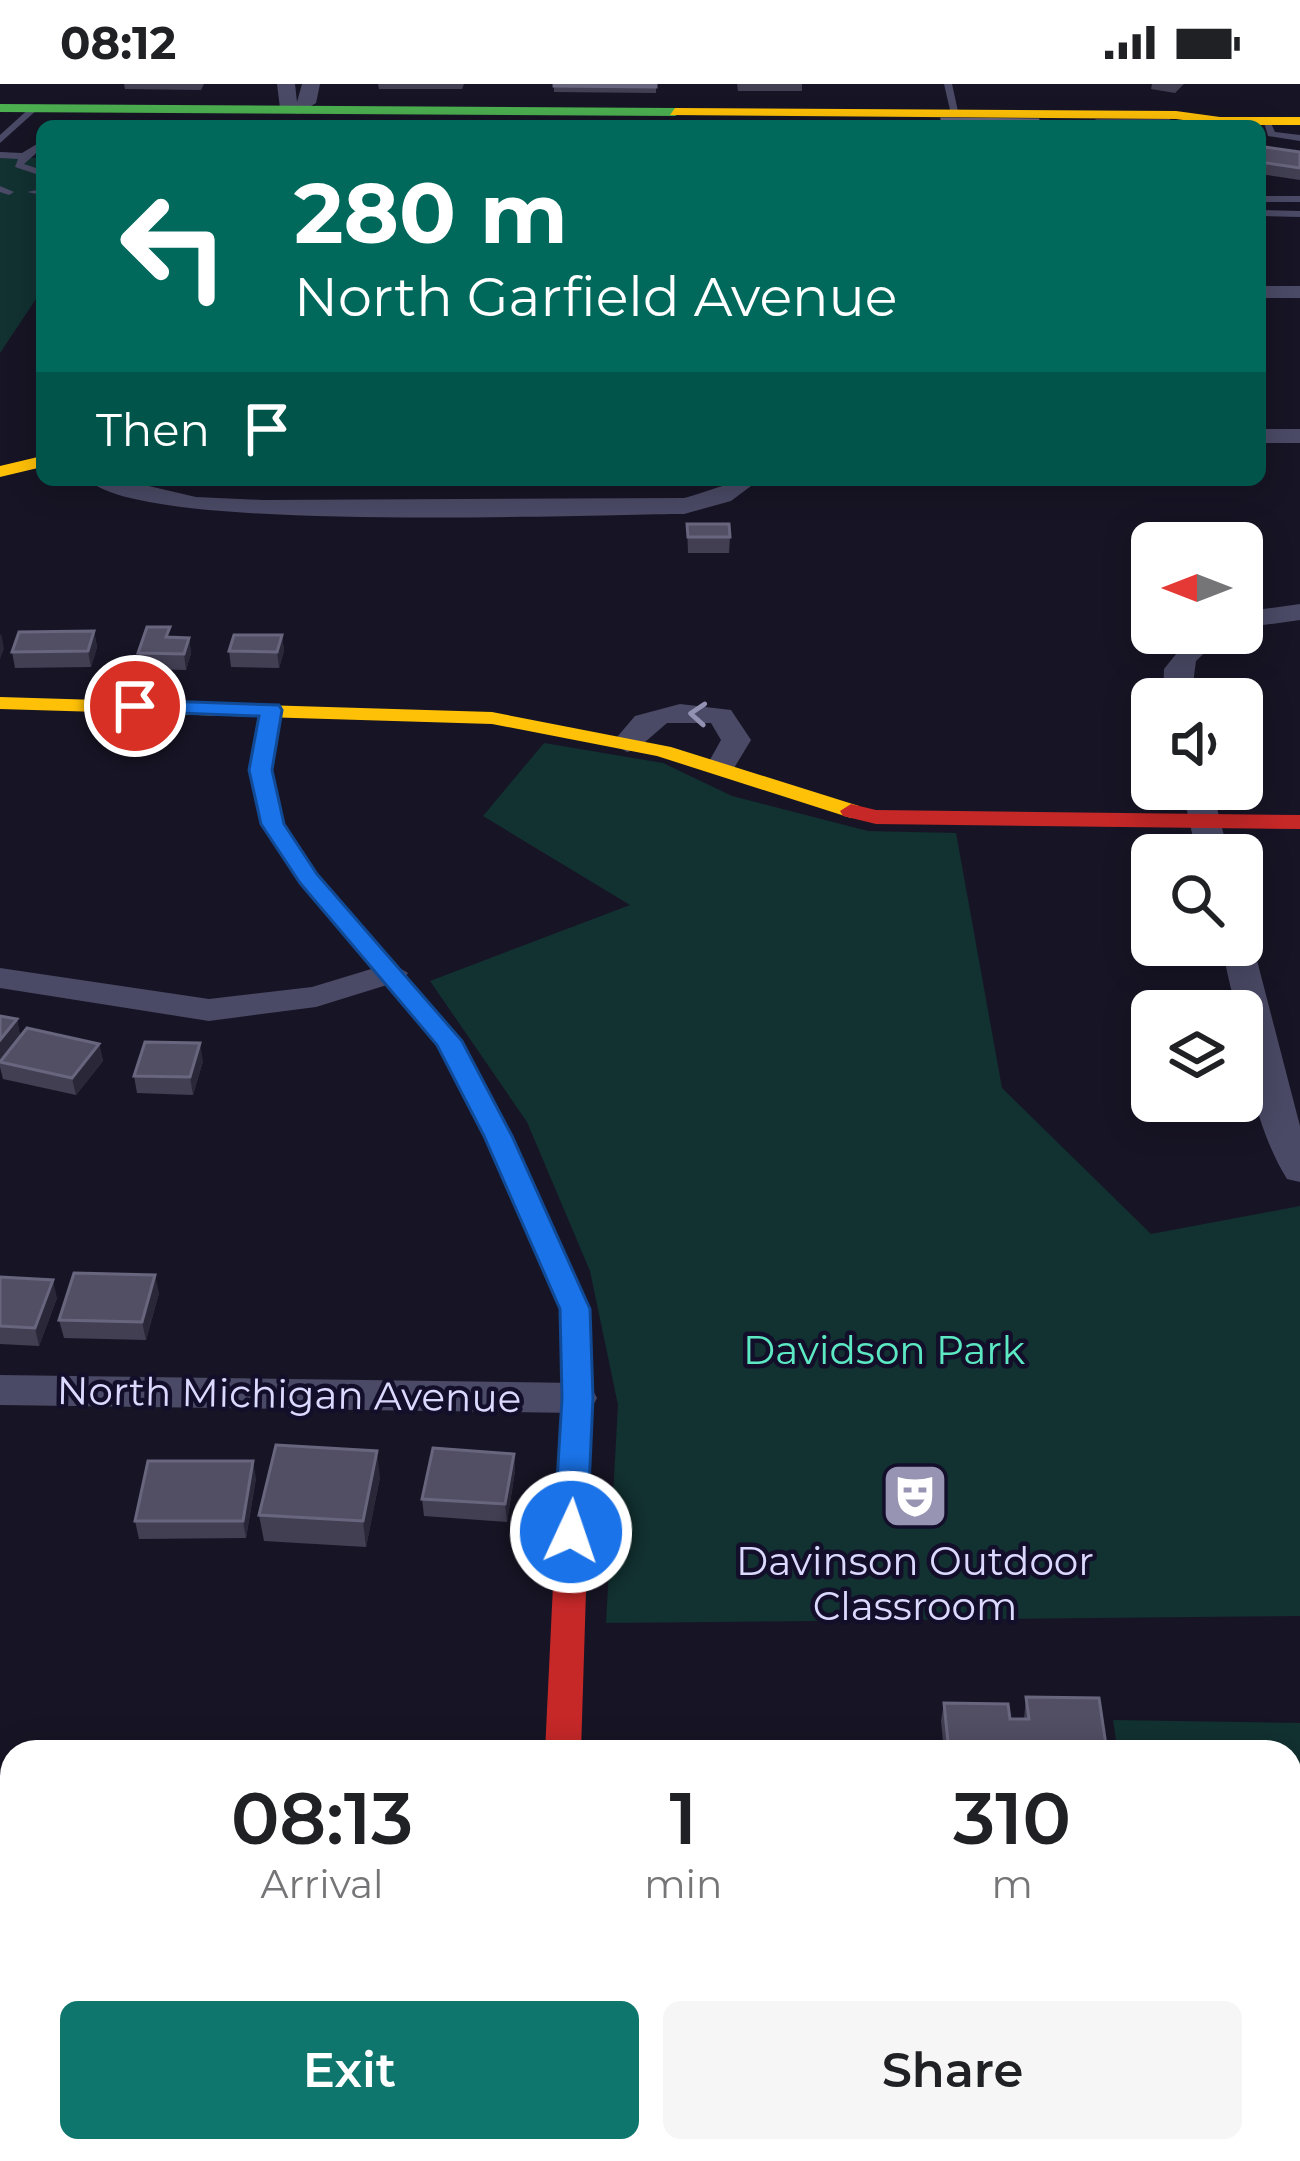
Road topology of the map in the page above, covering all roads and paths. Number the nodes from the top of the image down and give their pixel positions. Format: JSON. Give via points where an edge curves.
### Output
{"nodes":[{"id":1,"x":948,"y":84,"type":"edge"},
{"id":2,"x":1248,"y":94,"type":"dead end"},
{"id":3,"x":296,"y":101,"type":"edge"},
{"id":4,"x":1295,"y":101,"type":"edge"},
{"id":5,"x":0,"y":108,"type":"edge"},
{"id":6,"x":35,"y":108,"type":"junction"},
{"id":7,"x":952,"y":118,"type":"edge"},
{"id":8,"x":505,"y":119,"type":"edge"},
{"id":9,"x":1184,"y":119,"type":"edge"},
{"id":10,"x":740,"y":120,"type":"edge"},
{"id":11,"x":859,"y":120,"type":"edge"},
{"id":12,"x":890,"y":120,"type":"edge"},
{"id":13,"x":1006,"y":120,"type":"edge"},
{"id":14,"x":1057,"y":120,"type":"edge"},
{"id":15,"x":1300,"y":124,"type":"edge"},
{"id":16,"x":1266,"y":130,"type":"edge"},
{"id":17,"x":1300,"y":138,"type":"edge"},
{"id":18,"x":0,"y":140,"type":"edge"},
{"id":19,"x":36,"y":148,"type":"edge"},
{"id":20,"x":0,"y":155,"type":"edge"},
{"id":21,"x":24,"y":156,"type":"junction"},
{"id":22,"x":36,"y":171,"type":"edge"},
{"id":23,"x":1266,"y":199,"type":"edge"},
{"id":24,"x":1300,"y":199,"type":"edge"},
{"id":25,"x":1266,"y":214,"type":"edge"},
{"id":26,"x":1300,"y":214,"type":"edge"},
{"id":27,"x":1266,"y":292,"type":"edge"},
{"id":28,"x":1300,"y":292,"type":"edge"},
{"id":29,"x":1266,"y":436,"type":"edge"},
{"id":30,"x":1300,"y":436,"type":"edge"},
{"id":31,"x":36,"y":463,"type":"edge"},
{"id":32,"x":0,"y":472,"type":"edge"},
{"id":33,"x":117,"y":486,"type":"edge"},
{"id":34,"x":738,"y":486,"type":"edge"},
{"id":35,"x":437,"y":493,"type":"edge"},
{"id":36,"x":1300,"y":612,"type":"edge"},
{"id":37,"x":1263,"y":617,"type":"edge"},
{"id":38,"x":0,"y":703,"type":"edge"},
{"id":39,"x":271,"y":710,"type":"junction"},
{"id":40,"x":627,"y":743,"type":"junction"},
{"id":41,"x":722,"y":767,"type":"junction"},
{"id":42,"x":1202,"y":810,"type":"edge"},
{"id":43,"x":1204,"y":821,"type":"junction"},
{"id":44,"x":1300,"y":822,"type":"edge"},
{"id":45,"x":1207,"y":834,"type":"edge"},
{"id":46,"x":1245,"y":966,"type":"edge"},
{"id":47,"x":392,"y":973,"type":"junction"},
{"id":48,"x":0,"y":978,"type":"edge"},
{"id":49,"x":1286,"y":1076,"type":"edge"},
{"id":50,"x":1300,"y":1171,"type":"edge"},
{"id":51,"x":0,"y":1390,"type":"edge"},
{"id":52,"x":577,"y":1398,"type":"junction"},
{"id":53,"x":563,"y":1740,"type":"edge"}],
"edges":[{"from":1,"to":7,"type":"lane"},
{"from":2,"to":9,"type":"street"},
{"from":3,"to":6,"type":"street"},
{"from":3,"to":8,"type":"street"},
{"from":4,"to":9,"type":"street"},
{"from":5,"to":6,"type":"street"},
{"from":6,"to":18,"type":"lane"},
{"from":7,"to":12,"type":"street"},
{"from":7,"to":13,"type":"street"},
{"from":8,"to":10,"type":"street"},
{"from":9,"to":14,"type":"street"},
{"from":10,"to":11,"type":"street"},
{"from":11,"to":12,"type":"street"},
{"from":13,"to":14,"type":"street"},
{"from":15,"to":16,"type":"street"},
{"from":16,"to":17,"type":"lane"},
{"from":19,"to":21,"type":"lane"},
{"from":20,"to":21,"type":"lane"},
{"from":21,"to":22,"type":"lane","via":[[18,165]]},
{"from":23,"to":24,"type":"lane"},
{"from":25,"to":26,"type":"lane"},
{"from":27,"to":28,"type":"street"},
{"from":29,"to":30,"type":"street"},
{"from":31,"to":32,"type":"street"},
{"from":33,"to":35,"type":"street","via":[[192,504]]},
{"from":34,"to":35,"type":"street","via":[[684,506]]},
{"from":36,"to":37,"type":"street"},
{"from":38,"to":39,"type":"street"},
{"from":39,"to":40,"type":"street","via":[[465,715]]},
{"from":39,"to":47,"type":"street","via":[[260,770],[273,824],[308,878]]},
{"from":40,"to":41,"type":"street"},
{"from":41,"to":40,"type":"street","one_way":true,"via":[[736,740],[722,716],[658,714],[638,724]]},
{"from":41,"to":43,"type":"street","via":[[803,801],[876,817]]},
{"from":42,"to":43,"type":"street"},
{"from":43,"to":44,"type":"street"},
{"from":43,"to":45,"type":"street"},
{"from":46,"to":49,"type":"street"},
{"from":47,"to":48,"type":"street","via":[[273,1006],[209,1010]]},
{"from":47,"to":52,"type":"street","via":[[449,1041],[575,1309]]},
{"from":49,"to":50,"type":"street","via":[[1282,1130]]},
{"from":51,"to":52,"type":"street","name":"North Michigan Avenue"},
{"from":52,"to":53,"type":"street"}]}
